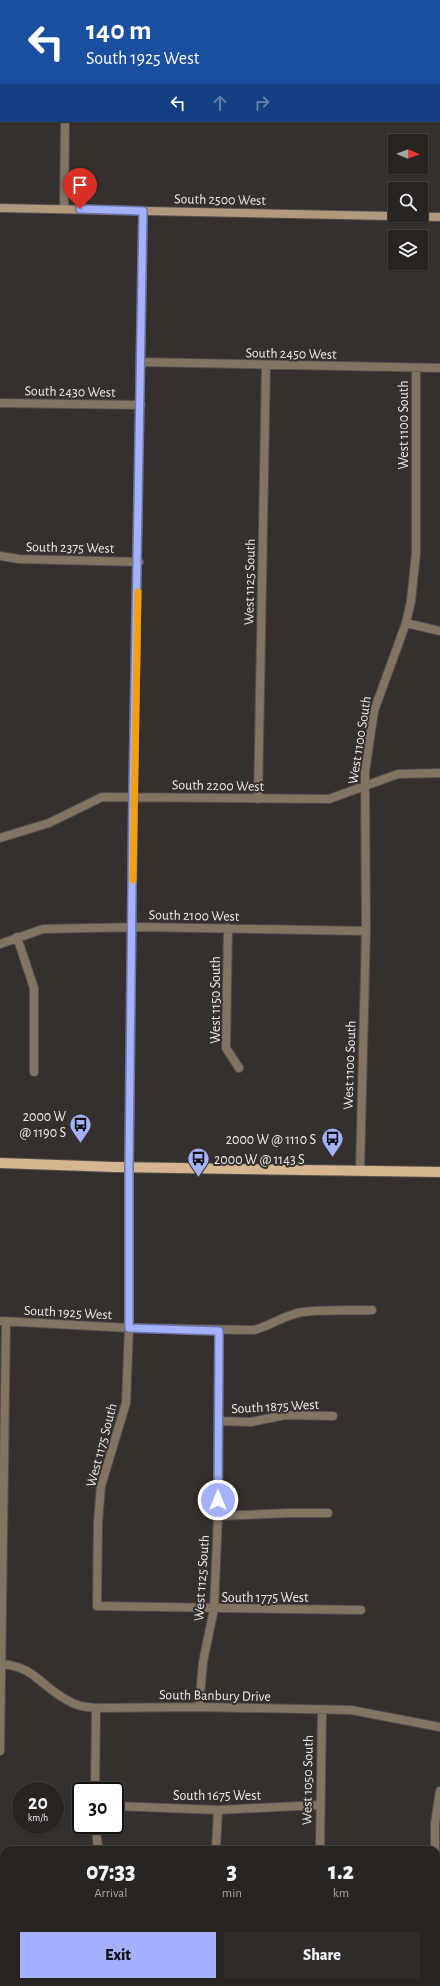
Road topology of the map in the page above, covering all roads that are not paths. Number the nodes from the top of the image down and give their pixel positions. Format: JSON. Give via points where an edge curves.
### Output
{"nodes":[{"id":1,"x":65,"y":122,"type":"edge"},
{"id":2,"x":0,"y":208,"type":"edge"},
{"id":3,"x":64,"y":209,"type":"junction"},
{"id":4,"x":143,"y":211,"type":"junction"},
{"id":5,"x":440,"y":217,"type":"edge"},
{"id":6,"x":141,"y":362,"type":"junction"},
{"id":7,"x":266,"y":365,"type":"junction"},
{"id":8,"x":416,"y":368,"type":"junction"},
{"id":9,"x":440,"y":368,"type":"edge"},
{"id":10,"x":0,"y":403,"type":"edge"},
{"id":11,"x":140,"y":405,"type":"junction"},
{"id":12,"x":0,"y":556,"type":"edge"},
{"id":13,"x":139,"y":562,"type":"junction"},
{"id":14,"x":406,"y":623,"type":"junction"},
{"id":15,"x":440,"y":631,"type":"edge"},
{"id":16,"x":440,"y":773,"type":"edge"},
{"id":17,"x":365,"y":785,"type":"junction"},
{"id":18,"x":133,"y":796,"type":"junction"},
{"id":19,"x":258,"y":799,"type":"junction"},
{"id":20,"x":0,"y":838,"type":"edge"},
{"id":21,"x":133,"y":927,"type":"junction"},
{"id":22,"x":228,"y":928,"type":"junction"},
{"id":23,"x":366,"y":931,"type":"junction"},
{"id":24,"x":17,"y":936,"type":"junction"},
{"id":25,"x":0,"y":944,"type":"edge"},
{"id":26,"x":239,"y":1068,"type":"dead end"},
{"id":27,"x":34,"y":1072,"type":"dead end"},
{"id":28,"x":0,"y":1164,"type":"edge"},
{"id":29,"x":129,"y":1167,"type":"junction"},
{"id":30,"x":360,"y":1170,"type":"junction"},
{"id":31,"x":440,"y":1172,"type":"edge"},
{"id":32,"x":372,"y":1310,"type":"dead end"},
{"id":33,"x":3,"y":1321,"type":"edge"},
{"id":34,"x":129,"y":1328,"type":"junction"},
{"id":35,"x":219,"y":1331,"type":"junction"},
{"id":36,"x":333,"y":1416,"type":"dead end"},
{"id":37,"x":218,"y":1421,"type":"junction"},
{"id":38,"x":3,"y":1426,"type":"edge"},
{"id":39,"x":328,"y":1513,"type":"dead end"},
{"id":40,"x":218,"y":1516,"type":"junction"},
{"id":41,"x":2,"y":1555,"type":"edge"},
{"id":42,"x":97,"y":1606,"type":"joint"},
{"id":43,"x":214,"y":1609,"type":"junction"},
{"id":44,"x":361,"y":1610,"type":"dead end"},
{"id":45,"x":0,"y":1664,"type":"edge"},
{"id":46,"x":199,"y":1707,"type":"junction"},
{"id":47,"x":96,"y":1708,"type":"junction"},
{"id":48,"x":322,"y":1710,"type":"junction"},
{"id":49,"x":440,"y":1727,"type":"edge"},
{"id":50,"x":0,"y":1750,"type":"edge"},
{"id":51,"x":95,"y":1782,"type":"edge"},
{"id":52,"x":440,"y":1791,"type":"edge"},
{"id":53,"x":319,"y":1805,"type":"junction"},
{"id":54,"x":124,"y":1806,"type":"edge"},
{"id":55,"x":218,"y":1810,"type":"junction"},
{"id":56,"x":96,"y":1834,"type":"edge"},
{"id":57,"x":98,"y":1846,"type":"dead end"},
{"id":58,"x":216,"y":1846,"type":"edge"},
{"id":59,"x":320,"y":1846,"type":"edge"},
{"id":60,"x":434,"y":1846,"type":"edge"}],
"edges":[{"from":1,"to":3,"type":"street"},
{"from":2,"to":3,"type":"street","name":"South 2500 West"},
{"from":3,"to":4,"type":"street","name":"South 2500 West"},
{"from":4,"to":5,"type":"street","name":"South 2500 West"},
{"from":4,"to":6,"type":"street","name":"West 1175 South"},
{"from":6,"to":7,"type":"street","name":"South 2450 West"},
{"from":6,"to":11,"type":"street","name":"West 1175 South"},
{"from":7,"to":8,"type":"street","name":"South 2450 West"},
{"from":7,"to":19,"type":"street","name":"West 1125 South"},
{"from":8,"to":9,"type":"street","name":"South 2450 West"},
{"from":8,"to":14,"type":"street","name":"West 1100 South","via":[[416,553]]},
{"from":10,"to":11,"type":"street","name":"South 2430 West"},
{"from":11,"to":13,"type":"street","name":"West 1175 South"},
{"from":12,"to":13,"type":"street","name":"South 2375 West","via":[[26,560]]},
{"from":13,"to":18,"type":"street","name":"West 1175 South"},
{"from":14,"to":15,"type":"street"},
{"from":14,"to":17,"type":"street","name":"West 1100 South","via":[[374,711],[364,772]]},
{"from":16,"to":17,"type":"street","name":"South 2200 West","via":[[398,774]]},
{"from":17,"to":19,"type":"street","name":"South 2200 West","via":[[329,799]]},
{"from":17,"to":23,"type":"street","name":"West 1100 South"},
{"from":18,"to":19,"type":"street","name":"South 2200 West"},
{"from":18,"to":20,"type":"street","name":"South 2200 West","via":[[102,797],[49,823]]},
{"from":18,"to":21,"type":"street","name":"West 1175 South"},
{"from":21,"to":22,"type":"street","name":"South 2100 West"},
{"from":21,"to":24,"type":"street","name":"South 2100 West","via":[[43,929]]},
{"from":21,"to":29,"type":"street","name":"West 1175 South"},
{"from":22,"to":23,"type":"street","name":"South 2100 West"},
{"from":22,"to":26,"type":"street","name":"West 1150 South","via":[[226,1048]]},
{"from":23,"to":30,"type":"street","name":"West 1100 South"},
{"from":24,"to":25,"type":"street","name":"South 2100 West"},
{"from":24,"to":27,"type":"street","via":[[34,988]]},
{"from":28,"to":29,"type":"main road"},
{"from":29,"to":30,"type":"main road"},
{"from":29,"to":34,"type":"street","name":"West 1175 South"},
{"from":30,"to":31,"type":"main road"},
{"from":32,"to":35,"type":"street","name":"South 1925 West","via":[[303,1312],[254,1330]]},
{"from":33,"to":34,"type":"street","name":"South 1925 West"},
{"from":33,"to":38,"type":"street"},
{"from":34,"to":35,"type":"street","name":"South 1925 West"},
{"from":34,"to":42,"type":"street","name":"West 1175 South","via":[[126,1403],[101,1486]]},
{"from":35,"to":37,"type":"street","name":"West 1125 South"},
{"from":36,"to":37,"type":"street","name":"South 1875 West","via":[[285,1415],[251,1422]]},
{"from":37,"to":40,"type":"street","name":"West 1125 South"},
{"from":38,"to":41,"type":"street"},
{"from":39,"to":40,"type":"street","via":[[290,1512]]},
{"from":40,"to":43,"type":"street","name":"West 1125 South"},
{"from":41,"to":45,"type":"street"},
{"from":42,"to":43,"type":"street","name":"South 1775 West"},
{"from":43,"to":44,"type":"street","name":"South 1775 West"},
{"from":43,"to":46,"type":"street","name":"West 1125 South","via":[[203,1662]]},
{"from":45,"to":47,"type":"street","name":"South Banbury Drive","via":[[26,1670],[66,1700],[80,1706]]},
{"from":45,"to":50,"type":"street"},
{"from":46,"to":47,"type":"street","name":"South Banbury Drive"},
{"from":46,"to":48,"type":"street","name":"South Banbury Drive"},
{"from":47,"to":51,"type":"street"},
{"from":48,"to":49,"type":"street","name":"South Banbury Drive","via":[[351,1710]]},
{"from":48,"to":53,"type":"street","name":"West 1050 South"},
{"from":52,"to":60,"type":"street"},
{"from":53,"to":55,"type":"street","name":"South 1675 West"},
{"from":53,"to":59,"type":"street","name":"West 1050 South"},
{"from":54,"to":55,"type":"street","name":"South 1675 West"},
{"from":55,"to":58,"type":"street"},
{"from":56,"to":57,"type":"street"}]}
